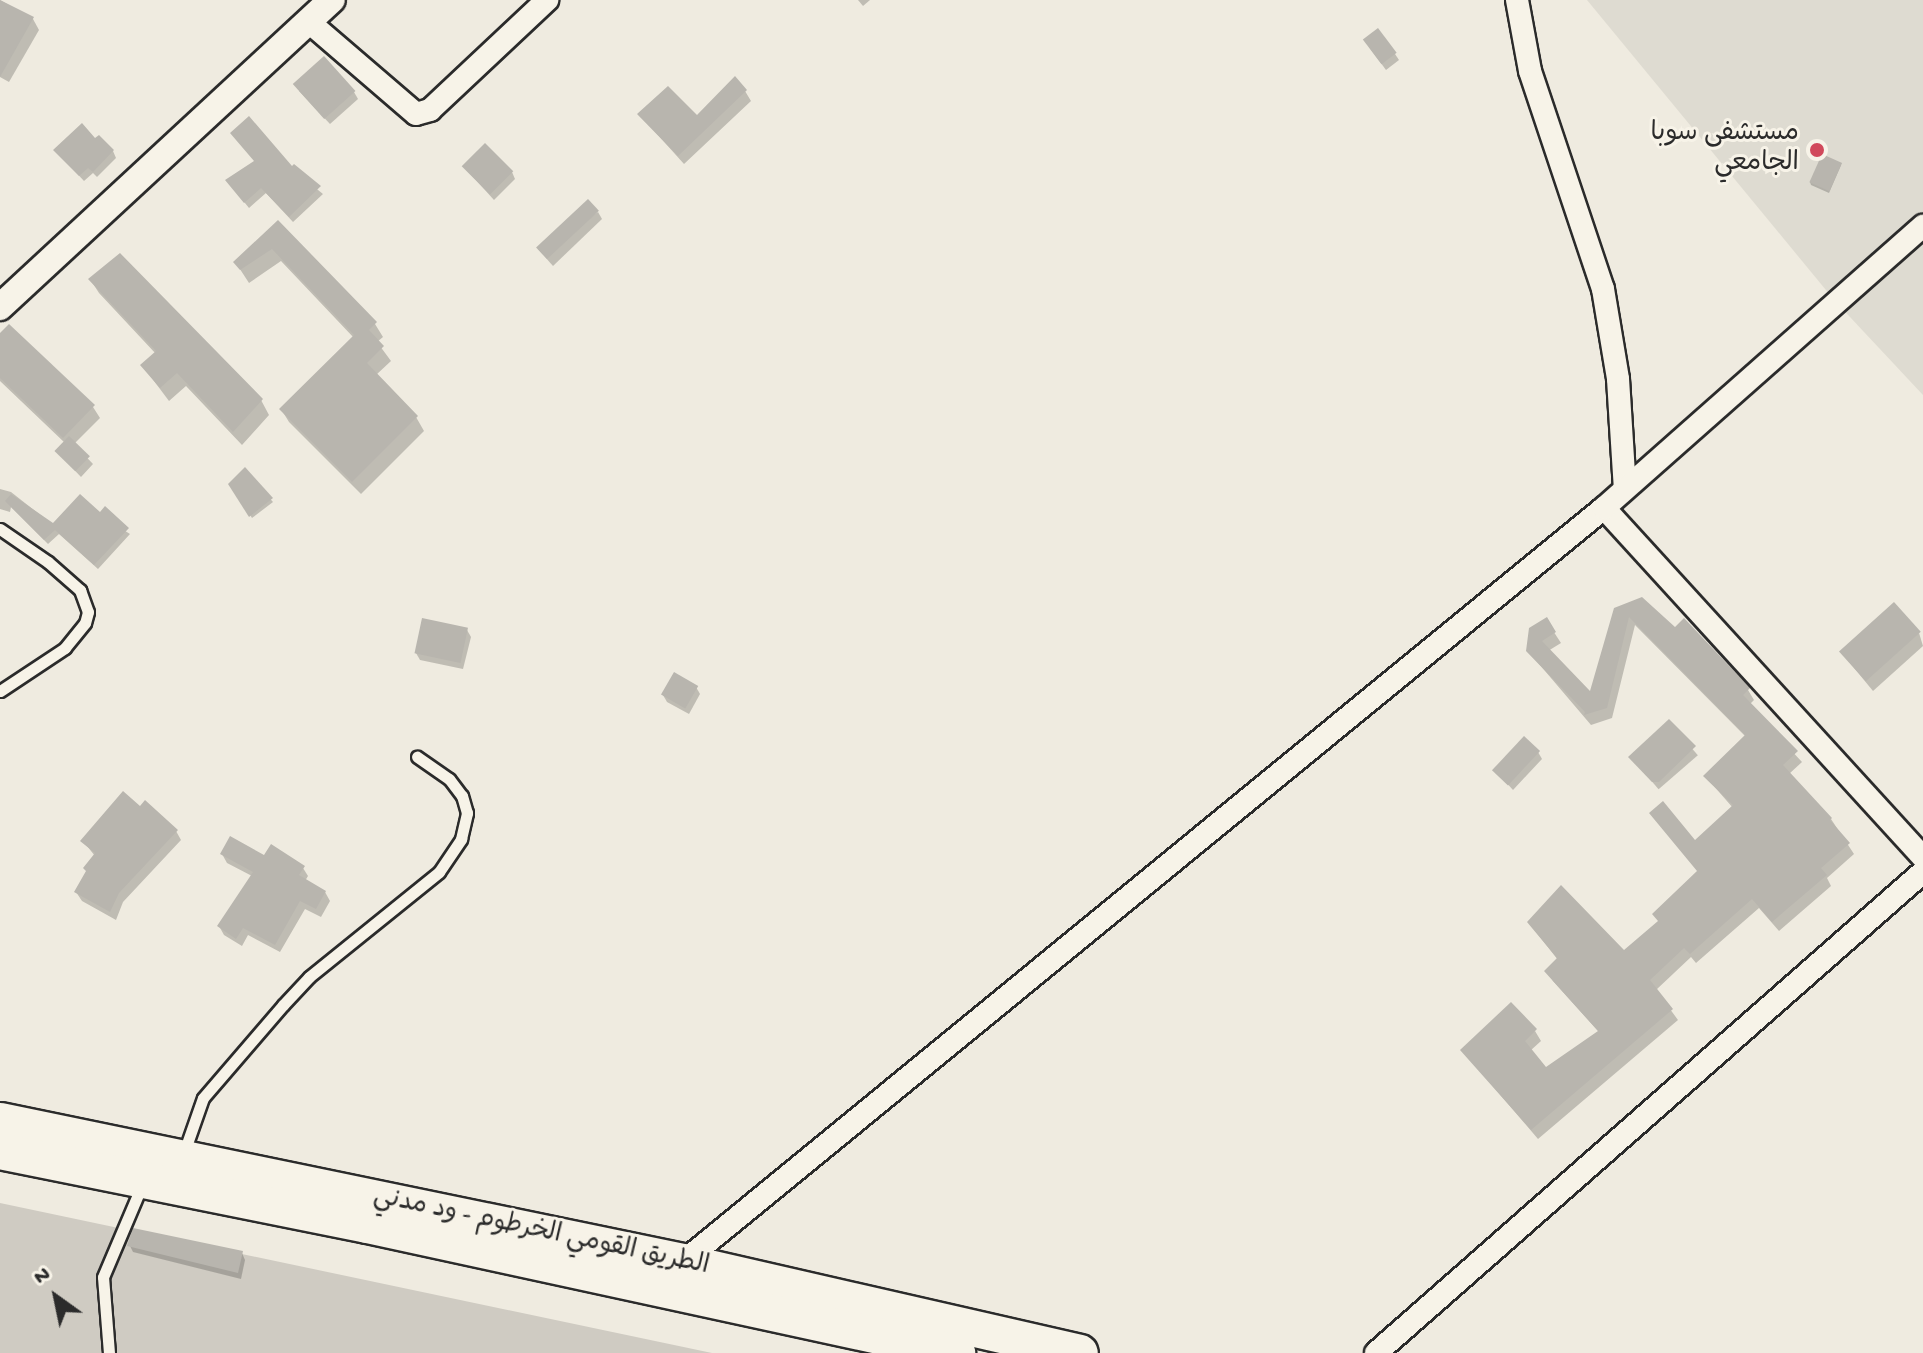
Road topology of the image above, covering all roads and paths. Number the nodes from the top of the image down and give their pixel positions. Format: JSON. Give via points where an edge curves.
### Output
{"nodes":[{"id":1,"x":332,"y":0,"type":"edge"},
{"id":2,"x":547,"y":0,"type":"edge"},
{"id":3,"x":1517,"y":0,"type":"edge"},
{"id":4,"x":309,"y":22,"type":"junction"},
{"id":5,"x":1923,"y":226,"type":"edge"},
{"id":6,"x":0,"y":307,"type":"edge"},
{"id":7,"x":1625,"y":489,"type":"junction"},
{"id":8,"x":1604,"y":508,"type":"junction"},
{"id":9,"x":0,"y":529,"type":"edge"},
{"id":10,"x":0,"y":691,"type":"edge"},
{"id":11,"x":417,"y":757,"type":"dead end"},
{"id":12,"x":1923,"y":857,"type":"edge"},
{"id":13,"x":1923,"y":872,"type":"edge"},
{"id":14,"x":0,"y":1121,"type":"edge"},
{"id":15,"x":0,"y":1151,"type":"edge"},
{"id":16,"x":181,"y":1159,"type":"junction"},
{"id":17,"x":144,"y":1181,"type":"junction"},
{"id":18,"x":683,"y":1262,"type":"junction"},
{"id":19,"x":912,"y":1348,"type":"edge"},
{"id":20,"x":109,"y":1353,"type":"edge"},
{"id":21,"x":957,"y":1353,"type":"edge"},
{"id":22,"x":1080,"y":1353,"type":"edge"},
{"id":23,"x":1376,"y":1353,"type":"edge"}],
"edges":[{"from":1,"to":4,"type":"street"},
{"from":2,"to":4,"type":"street","via":[[430,110],[416,114]]},
{"from":3,"to":7,"type":"street","via":[[1530,71],[1603,289],[1618,379]]},
{"from":4,"to":6,"type":"street"},
{"from":5,"to":7,"type":"street"},
{"from":7,"to":8,"type":"street"},
{"from":8,"to":12,"type":"street"},
{"from":8,"to":18,"type":"street"},
{"from":9,"to":10,"type":"lane","via":[[80,590],[88,612],[65,648]]},
{"from":11,"to":16,"type":"lane","via":[[449,779],[462,796],[467,813],[461,839],[439,872],[296,990],[213,1084]]},
{"from":13,"to":23,"type":"street"},
{"from":14,"to":16,"type":"highway","name":"الطريق القومي الخرطوم - ود مدني"},
{"from":15,"to":17,"type":"highway","name":"الطريق القومي الخرطوم - ود مدني"},
{"from":16,"to":18,"type":"highway","name":"الطريق القومي الخرطوم - ود مدني"},
{"from":17,"to":19,"type":"highway","name":"الطريق القومي الخرطوم - ود مدني","via":[[367,1225]]},
{"from":17,"to":20,"type":"lane","via":[[103,1277]]},
{"from":18,"to":22,"type":"highway","name":"الطريق القومي الخرطوم - ود مدني"},
{"from":19,"to":21,"type":"highway","name":"الطريق القومي الخرطوم - ود مدني"}]}
